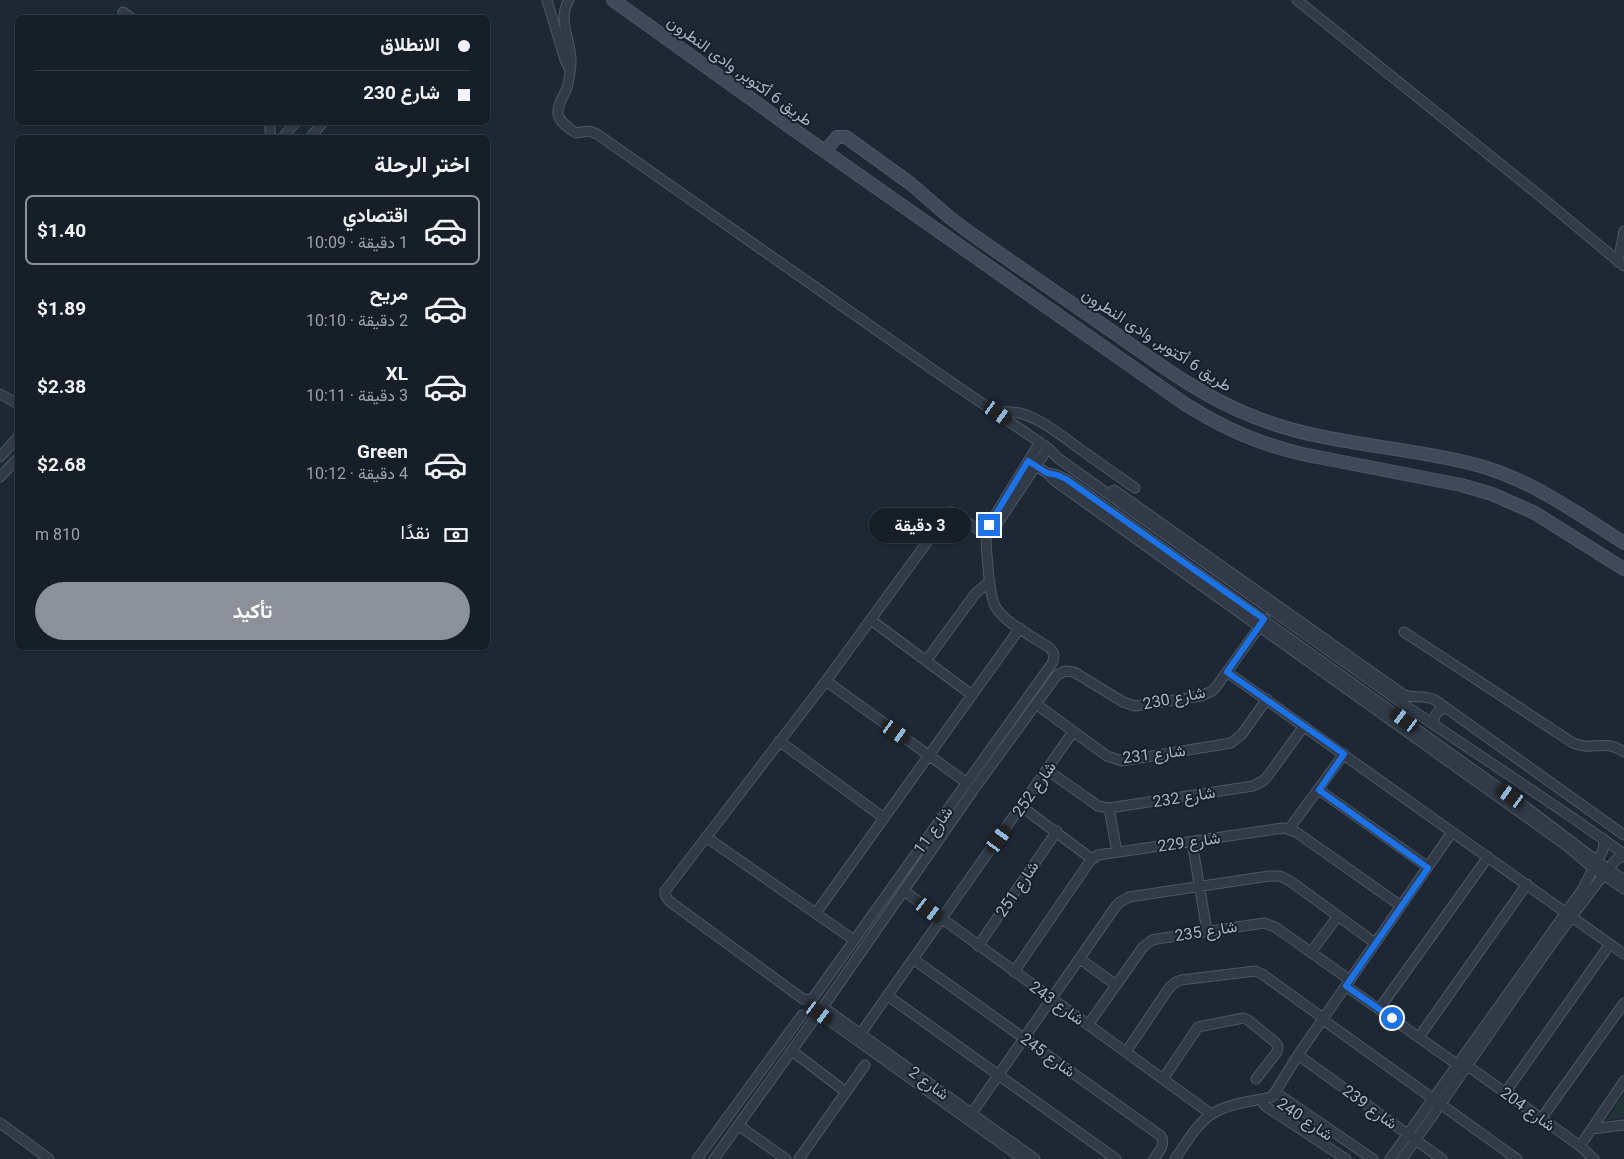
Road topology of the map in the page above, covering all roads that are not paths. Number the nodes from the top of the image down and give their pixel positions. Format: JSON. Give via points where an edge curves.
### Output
{"nodes":[{"id":1,"x":547,"y":0,"type":"edge"},
{"id":2,"x":569,"y":0,"type":"edge"},
{"id":3,"x":613,"y":0,"type":"edge"},
{"id":4,"x":1297,"y":0,"type":"edge"},
{"id":5,"x":123,"y":12,"type":"dead end"},
{"id":6,"x":127,"y":15,"type":"edge"},
{"id":7,"x":570,"y":70,"type":"junction"},
{"id":8,"x":293,"y":125,"type":"edge"},
{"id":9,"x":321,"y":125,"type":"edge"},
{"id":10,"x":285,"y":135,"type":"edge"},
{"id":11,"x":313,"y":135,"type":"edge"},
{"id":12,"x":825,"y":151,"type":"junction"},
{"id":13,"x":1624,"y":231,"type":"edge"},
{"id":14,"x":1621,"y":264,"type":"edge"},
{"id":15,"x":0,"y":394,"type":"edge"},
{"id":16,"x":15,"y":402,"type":"edge"},
{"id":17,"x":998,"y":413,"type":"junction"},
{"id":18,"x":15,"y":440,"type":"edge"},
{"id":19,"x":1040,"y":442,"type":"junction"},
{"id":20,"x":1051,"y":450,"type":"junction"},
{"id":21,"x":0,"y":457,"type":"edge"},
{"id":22,"x":15,"y":461,"type":"edge"},
{"id":23,"x":1032,"y":464,"type":"junction"},
{"id":24,"x":0,"y":477,"type":"edge"},
{"id":25,"x":1135,"y":488,"type":"dead end"},
{"id":26,"x":1134,"y":508,"type":"junction"},
{"id":27,"x":986,"y":535,"type":"junction"},
{"id":28,"x":1624,"y":543,"type":"edge"},
{"id":29,"x":1624,"y":569,"type":"edge"},
{"id":30,"x":990,"y":581,"type":"junction"},
{"id":31,"x":871,"y":620,"type":"junction"},
{"id":32,"x":1262,"y":623,"type":"junction"},
{"id":33,"x":1020,"y":628,"type":"junction"},
{"id":34,"x":1404,"y":632,"type":"dead end"},
{"id":35,"x":926,"y":661,"type":"junction"},
{"id":36,"x":1227,"y":672,"type":"junction"},
{"id":37,"x":1057,"y":675,"type":"joint"},
{"id":38,"x":826,"y":681,"type":"junction"},
{"id":39,"x":972,"y":694,"type":"junction"},
{"id":40,"x":1415,"y":697,"type":"junction"},
{"id":41,"x":1267,"y":700,"type":"junction"},
{"id":42,"x":1036,"y":704,"type":"junction"},
{"id":43,"x":1409,"y":708,"type":"junction"},
{"id":44,"x":1446,"y":708,"type":"junction"},
{"id":45,"x":1434,"y":725,"type":"junction"},
{"id":46,"x":1304,"y":726,"type":"junction"},
{"id":47,"x":1073,"y":732,"type":"junction"},
{"id":48,"x":779,"y":741,"type":"junction"},
{"id":49,"x":1624,"y":752,"type":"edge"},
{"id":50,"x":1344,"y":754,"type":"junction"},
{"id":51,"x":929,"y":755,"type":"junction"},
{"id":52,"x":1047,"y":770,"type":"junction"},
{"id":53,"x":967,"y":783,"type":"junction"},
{"id":54,"x":1319,"y":790,"type":"junction"},
{"id":55,"x":1022,"y":807,"type":"junction"},
{"id":56,"x":1109,"y":808,"type":"junction"},
{"id":57,"x":884,"y":818,"type":"junction"},
{"id":58,"x":1289,"y":829,"type":"junction"},
{"id":59,"x":1057,"y":831,"type":"junction"},
{"id":60,"x":1452,"y":832,"type":"junction"},
{"id":61,"x":1624,"y":834,"type":"edge"},
{"id":62,"x":706,"y":837,"type":"junction"},
{"id":63,"x":1604,"y":839,"type":"junction"},
{"id":64,"x":1192,"y":842,"type":"junction"},
{"id":65,"x":1116,"y":852,"type":"junction"},
{"id":66,"x":1624,"y":855,"type":"edge"},
{"id":67,"x":1488,"y":857,"type":"junction"},
{"id":68,"x":1092,"y":859,"type":"junction"},
{"id":69,"x":1595,"y":865,"type":"junction"},
{"id":70,"x":1428,"y":868,"type":"junction"},
{"id":71,"x":1606,"y":873,"type":"junction"},
{"id":72,"x":1624,"y":880,"type":"edge"},
{"id":73,"x":1527,"y":884,"type":"junction"},
{"id":74,"x":1199,"y":886,"type":"junction"},
{"id":75,"x":1624,"y":889,"type":"edge"},
{"id":76,"x":904,"y":891,"type":"junction"},
{"id":77,"x":1401,"y":906,"type":"junction"},
{"id":78,"x":816,"y":914,"type":"junction"},
{"id":79,"x":1569,"y":914,"type":"junction"},
{"id":80,"x":1338,"y":916,"type":"junction"},
{"id":81,"x":941,"y":919,"type":"junction"},
{"id":82,"x":1207,"y":931,"type":"junction"},
{"id":83,"x":854,"y":940,"type":"junction"},
{"id":84,"x":1376,"y":943,"type":"junction"},
{"id":85,"x":1610,"y":944,"type":"junction"},
{"id":86,"x":978,"y":946,"type":"junction"},
{"id":87,"x":1311,"y":952,"type":"junction"},
{"id":88,"x":1624,"y":954,"type":"edge"},
{"id":89,"x":913,"y":959,"type":"junction"},
{"id":90,"x":1080,"y":959,"type":"junction"},
{"id":91,"x":1014,"y":972,"type":"junction"},
{"id":92,"x":1348,"y":983,"type":"junction"},
{"id":93,"x":1116,"y":986,"type":"junction"},
{"id":94,"x":888,"y":996,"type":"junction"},
{"id":95,"x":1052,"y":999,"type":"junction"},
{"id":96,"x":1623,"y":1005,"type":"edge"},
{"id":97,"x":1379,"y":1009,"type":"junction"},
{"id":98,"x":821,"y":1010,"type":"junction"},
{"id":99,"x":802,"y":1015,"type":"dead end"},
{"id":100,"x":1323,"y":1018,"type":"junction"},
{"id":101,"x":1088,"y":1025,"type":"junction"},
{"id":102,"x":861,"y":1033,"type":"junction"},
{"id":103,"x":1418,"y":1037,"type":"junction"},
{"id":104,"x":1024,"y":1038,"type":"junction"},
{"id":105,"x":792,"y":1051,"type":"junction"},
{"id":106,"x":1126,"y":1052,"type":"junction"},
{"id":107,"x":1298,"y":1055,"type":"junction"},
{"id":108,"x":1463,"y":1064,"type":"junction"},
{"id":109,"x":865,"y":1065,"type":"dead end"},
{"id":110,"x":999,"y":1075,"type":"junction"},
{"id":111,"x":1163,"y":1079,"type":"junction"},
{"id":112,"x":1256,"y":1079,"type":"dead end"},
{"id":113,"x":1624,"y":1081,"type":"edge"},
{"id":114,"x":846,"y":1092,"type":"junction"},
{"id":115,"x":1505,"y":1093,"type":"junction"},
{"id":116,"x":1274,"y":1094,"type":"junction"},
{"id":117,"x":1261,"y":1099,"type":"junction"},
{"id":118,"x":1433,"y":1099,"type":"junction"},
{"id":119,"x":1441,"y":1104,"type":"junction"},
{"id":120,"x":972,"y":1114,"type":"junction"},
{"id":121,"x":1212,"y":1114,"type":"junction"},
{"id":122,"x":1541,"y":1119,"type":"junction"},
{"id":123,"x":0,"y":1123,"type":"edge"},
{"id":124,"x":979,"y":1123,"type":"junction"},
{"id":125,"x":1624,"y":1125,"type":"edge"},
{"id":126,"x":738,"y":1126,"type":"junction"},
{"id":127,"x":1592,"y":1129,"type":"junction"},
{"id":128,"x":1412,"y":1138,"type":"junction"},
{"id":129,"x":1580,"y":1146,"type":"junction"},
{"id":130,"x":1591,"y":1158,"type":"edge"},
{"id":131,"x":49,"y":1159,"type":"edge"},
{"id":132,"x":697,"y":1159,"type":"edge"},
{"id":133,"x":714,"y":1159,"type":"edge"},
{"id":134,"x":786,"y":1159,"type":"edge"},
{"id":135,"x":799,"y":1159,"type":"edge"},
{"id":136,"x":1022,"y":1159,"type":"edge"},
{"id":137,"x":1035,"y":1159,"type":"edge"},
{"id":138,"x":1116,"y":1159,"type":"edge"},
{"id":139,"x":1154,"y":1159,"type":"edge"},
{"id":140,"x":1175,"y":1159,"type":"edge"},
{"id":141,"x":1346,"y":1159,"type":"edge"},
{"id":142,"x":1362,"y":1159,"type":"edge"},
{"id":143,"x":1373,"y":1159,"type":"edge"},
{"id":144,"x":1390,"y":1159,"type":"edge"},
{"id":145,"x":1402,"y":1159,"type":"edge"},
{"id":146,"x":1442,"y":1159,"type":"edge"},
{"id":147,"x":1517,"y":1159,"type":"edge"}],
"edges":[{"from":1,"to":7,"type":"street"},
{"from":2,"to":7,"type":"street","via":[[563,21],[571,52]]},
{"from":3,"to":12,"type":"street","name":"طريق 6 أكتوبر, وادى النطرون"},
{"from":4,"to":14,"type":"street"},
{"from":5,"to":6,"type":"street"},
{"from":7,"to":17,"type":"street","via":[[558,110],[560,119],[567,126],[576,133],[589,131],[598,134]]},
{"from":8,"to":10,"type":"street"},
{"from":9,"to":11,"type":"street"},
{"from":12,"to":28,"type":"street","name":"طريق 6 أكتوبر, وادى النطرون","via":[[837,137],[846,137],[973,235],[1198,390],[1224,404],[1308,434],[1496,471],[1545,492]]},
{"from":12,"to":29,"type":"street","name":"طريق 6 أكتوبر, وادى النطرون","via":[[1185,404],[1234,432],[1302,454],[1492,494],[1535,513]]},
{"from":13,"to":14,"type":"street"},
{"from":15,"to":16,"type":"street"},
{"from":17,"to":19,"type":"street"},
{"from":17,"to":25,"type":"street","via":[[1016,412],[1042,423]]},
{"from":18,"to":21,"type":"street"},
{"from":19,"to":20,"type":"street"},
{"from":19,"to":23,"type":"street"},
{"from":20,"to":23,"type":"street"},
{"from":20,"to":26,"type":"street","via":[[1066,456]]},
{"from":22,"to":24,"type":"street"},
{"from":23,"to":27,"type":"street","via":[[997,524]]},
{"from":23,"to":32,"type":"street"},
{"from":26,"to":40,"type":"street","via":[[1404,695]]},
{"from":26,"to":43,"type":"street"},
{"from":27,"to":30,"type":"street"},
{"from":27,"to":31,"type":"street","via":[[949,512]]},
{"from":30,"to":33,"type":"street","via":[[992,598],[999,612]]},
{"from":30,"to":35,"type":"street","via":[[975,594]]},
{"from":31,"to":35,"type":"street"},
{"from":31,"to":38,"type":"street"},
{"from":32,"to":36,"type":"street","name":"شارع 230"},
{"from":32,"to":69,"type":"street"},
{"from":33,"to":39,"type":"street"},
{"from":33,"to":53,"type":"street","name":"شارع 11","via":[[1050,648],[1054,654],[1053,662]]},
{"from":34,"to":49,"type":"street","via":[[1573,743],[1588,747],[1611,745]]},
{"from":35,"to":39,"type":"street"},
{"from":36,"to":37,"type":"street","name":"شارع 230","via":[[1206,694],[1135,706],[1074,672]]},
{"from":36,"to":41,"type":"street"},
{"from":37,"to":42,"type":"street","name":"شارع 11"},
{"from":38,"to":48,"type":"street"},
{"from":38,"to":51,"type":"street"},
{"from":39,"to":51,"type":"street"},
{"from":40,"to":43,"type":"street"},
{"from":40,"to":44,"type":"street","via":[[1427,697]]},
{"from":41,"to":46,"type":"street"},
{"from":41,"to":47,"type":"street","name":"شارع 231","via":[[1239,738],[1226,744],[1122,760],[1107,756]]},
{"from":42,"to":47,"type":"street","name":"شارع 231"},
{"from":42,"to":76,"type":"street","name":"شارع 11"},
{"from":43,"to":45,"type":"street"},
{"from":44,"to":45,"type":"street","via":[[1437,712]]},
{"from":44,"to":61,"type":"street"},
{"from":45,"to":63,"type":"street"},
{"from":46,"to":50,"type":"street"},
{"from":46,"to":56,"type":"street","name":"شارع 232","via":[[1259,784]]},
{"from":47,"to":52,"type":"street","name":"شارع 252"},
{"from":48,"to":57,"type":"street"},
{"from":48,"to":62,"type":"street"},
{"from":50,"to":54,"type":"street"},
{"from":50,"to":60,"type":"street"},
{"from":51,"to":53,"type":"street"},
{"from":51,"to":57,"type":"street"},
{"from":52,"to":55,"type":"street","name":"شارع 252"},
{"from":52,"to":56,"type":"street","via":[[1098,806]]},
{"from":53,"to":83,"type":"street","name":"شارع 11"},
{"from":54,"to":58,"type":"street"},
{"from":54,"to":70,"type":"street"},
{"from":55,"to":59,"type":"street"},
{"from":55,"to":81,"type":"street","name":"شارع 252"},
{"from":56,"to":65,"type":"street"},
{"from":57,"to":78,"type":"street"},
{"from":58,"to":64,"type":"street","name":"شارع 229","via":[[1277,828]]},
{"from":58,"to":77,"type":"street"},
{"from":59,"to":68,"type":"street"},
{"from":59,"to":86,"type":"street","name":"شارع 251"},
{"from":60,"to":67,"type":"street"},
{"from":60,"to":70,"type":"street"},
{"from":62,"to":78,"type":"street"},
{"from":62,"to":83,"type":"street","name":"شارع 11","via":[[665,891],[666,898],[800,997],[806,1000],[813,998]]},
{"from":63,"to":66,"type":"street"},
{"from":63,"to":69,"type":"street","via":[[1603,850]]},
{"from":64,"to":65,"type":"street","name":"شارع 229"},
{"from":64,"to":74,"type":"street"},
{"from":65,"to":68,"type":"street","name":"شارع 229"},
{"from":66,"to":71,"type":"street"},
{"from":67,"to":73,"type":"street"},
{"from":67,"to":97,"type":"street"},
{"from":68,"to":91,"type":"street"},
{"from":69,"to":71,"type":"street"},
{"from":69,"to":79,"type":"street"},
{"from":70,"to":77,"type":"street"},
{"from":71,"to":72,"type":"street"},
{"from":71,"to":75,"type":"street"},
{"from":71,"to":79,"type":"street"},
{"from":73,"to":79,"type":"street"},
{"from":73,"to":103,"type":"street"},
{"from":74,"to":80,"type":"street","via":[[1280,876]]},
{"from":74,"to":82,"type":"street"},
{"from":74,"to":90,"type":"street","via":[[1124,899]]},
{"from":76,"to":81,"type":"street","name":"شارع 243"},
{"from":76,"to":98,"type":"street","name":"شارع 11"},
{"from":77,"to":84,"type":"street"},
{"from":78,"to":83,"type":"street"},
{"from":79,"to":85,"type":"street"},
{"from":79,"to":108,"type":"street"},
{"from":80,"to":84,"type":"street"},
{"from":80,"to":87,"type":"street"},
{"from":81,"to":86,"type":"street","name":"شارع 243"},
{"from":81,"to":89,"type":"street","name":"شارع 252"},
{"from":82,"to":87,"type":"street","name":"شارع 235","via":[[1264,923]]},
{"from":82,"to":93,"type":"street","name":"شارع 235","via":[[1147,943]]},
{"from":84,"to":92,"type":"street"},
{"from":85,"to":88,"type":"street"},
{"from":85,"to":115,"type":"street"},
{"from":86,"to":91,"type":"street","name":"شارع 243"},
{"from":87,"to":92,"type":"street","name":"شارع 235"},
{"from":89,"to":94,"type":"street","name":"شارع 252"},
{"from":89,"to":104,"type":"street","name":"شارع 245"},
{"from":90,"to":93,"type":"street"},
{"from":90,"to":95,"type":"street"},
{"from":91,"to":95,"type":"street","name":"شارع 243"},
{"from":92,"to":97,"type":"street","name":"شارع 235"},
{"from":92,"to":100,"type":"street"},
{"from":93,"to":101,"type":"street","name":"شارع 235"},
{"from":94,"to":102,"type":"street","name":"شارع 252"},
{"from":94,"to":110,"type":"street"},
{"from":95,"to":101,"type":"street","name":"شارع 243"},
{"from":95,"to":104,"type":"street"},
{"from":96,"to":122,"type":"street"},
{"from":97,"to":103,"type":"street","name":"شارع 235"},
{"from":98,"to":102,"type":"street","name":"شارع 2"},
{"from":98,"to":105,"type":"street","name":"شارع 11"},
{"from":98,"to":124,"type":"street","name":"شارع 2"},
{"from":99,"to":132,"type":"street"},
{"from":100,"to":106,"type":"street","via":[[1254,971],[1181,980],[1169,988]]},
{"from":100,"to":107,"type":"street"},
{"from":100,"to":118,"type":"street"},
{"from":101,"to":106,"type":"street","name":"شارع 243"},
{"from":102,"to":120,"type":"street","name":"شارع 2"},
{"from":103,"to":108,"type":"street","name":"شارع 204"},
{"from":104,"to":110,"type":"street"},
{"from":104,"to":139,"type":"street","name":"شارع 245","via":[[1161,1136],[1162,1147]]},
{"from":105,"to":114,"type":"street"},
{"from":105,"to":126,"type":"street","name":"شارع 11"},
{"from":106,"to":111,"type":"street","name":"شارع 243"},
{"from":107,"to":116,"type":"street"},
{"from":107,"to":128,"type":"street","name":"شارع 239"},
{"from":108,"to":115,"type":"street","name":"شارع 204"},
{"from":108,"to":118,"type":"street"},
{"from":108,"to":119,"type":"street"},
{"from":109,"to":114,"type":"street"},
{"from":110,"to":120,"type":"street"},
{"from":110,"to":138,"type":"street"},
{"from":111,"to":112,"type":"street","via":[[1198,1027],[1243,1018],[1278,1046]]},
{"from":111,"to":121,"type":"street","name":"شارع 243"},
{"from":113,"to":127,"type":"street"},
{"from":114,"to":135,"type":"street"},
{"from":115,"to":122,"type":"street","name":"شارع 204"},
{"from":116,"to":117,"type":"street"},
{"from":116,"to":142,"type":"street","name":"شارع 240"},
{"from":116,"to":143,"type":"street"},
{"from":117,"to":121,"type":"street","via":[[1229,1106]]},
{"from":117,"to":141,"type":"street","via":[[1265,1106]]},
{"from":118,"to":119,"type":"street"},
{"from":118,"to":128,"type":"street"},
{"from":119,"to":128,"type":"street"},
{"from":119,"to":147,"type":"street"},
{"from":120,"to":124,"type":"street","name":"شارع 2"},
{"from":121,"to":140,"type":"street","via":[[1198,1126]]},
{"from":122,"to":129,"type":"street","name":"شارع 204"},
{"from":123,"to":131,"type":"street"},
{"from":124,"to":136,"type":"street","name":"شارع 2"},
{"from":124,"to":137,"type":"street","name":"شارع 2"},
{"from":125,"to":127,"type":"street"},
{"from":126,"to":133,"type":"street","name":"شارع 11"},
{"from":126,"to":134,"type":"street"},
{"from":127,"to":129,"type":"street"},
{"from":128,"to":144,"type":"street"},
{"from":128,"to":145,"type":"street"},
{"from":128,"to":146,"type":"street","name":"شارع 239"},
{"from":129,"to":130,"type":"street","name":"شارع 204"}]}
